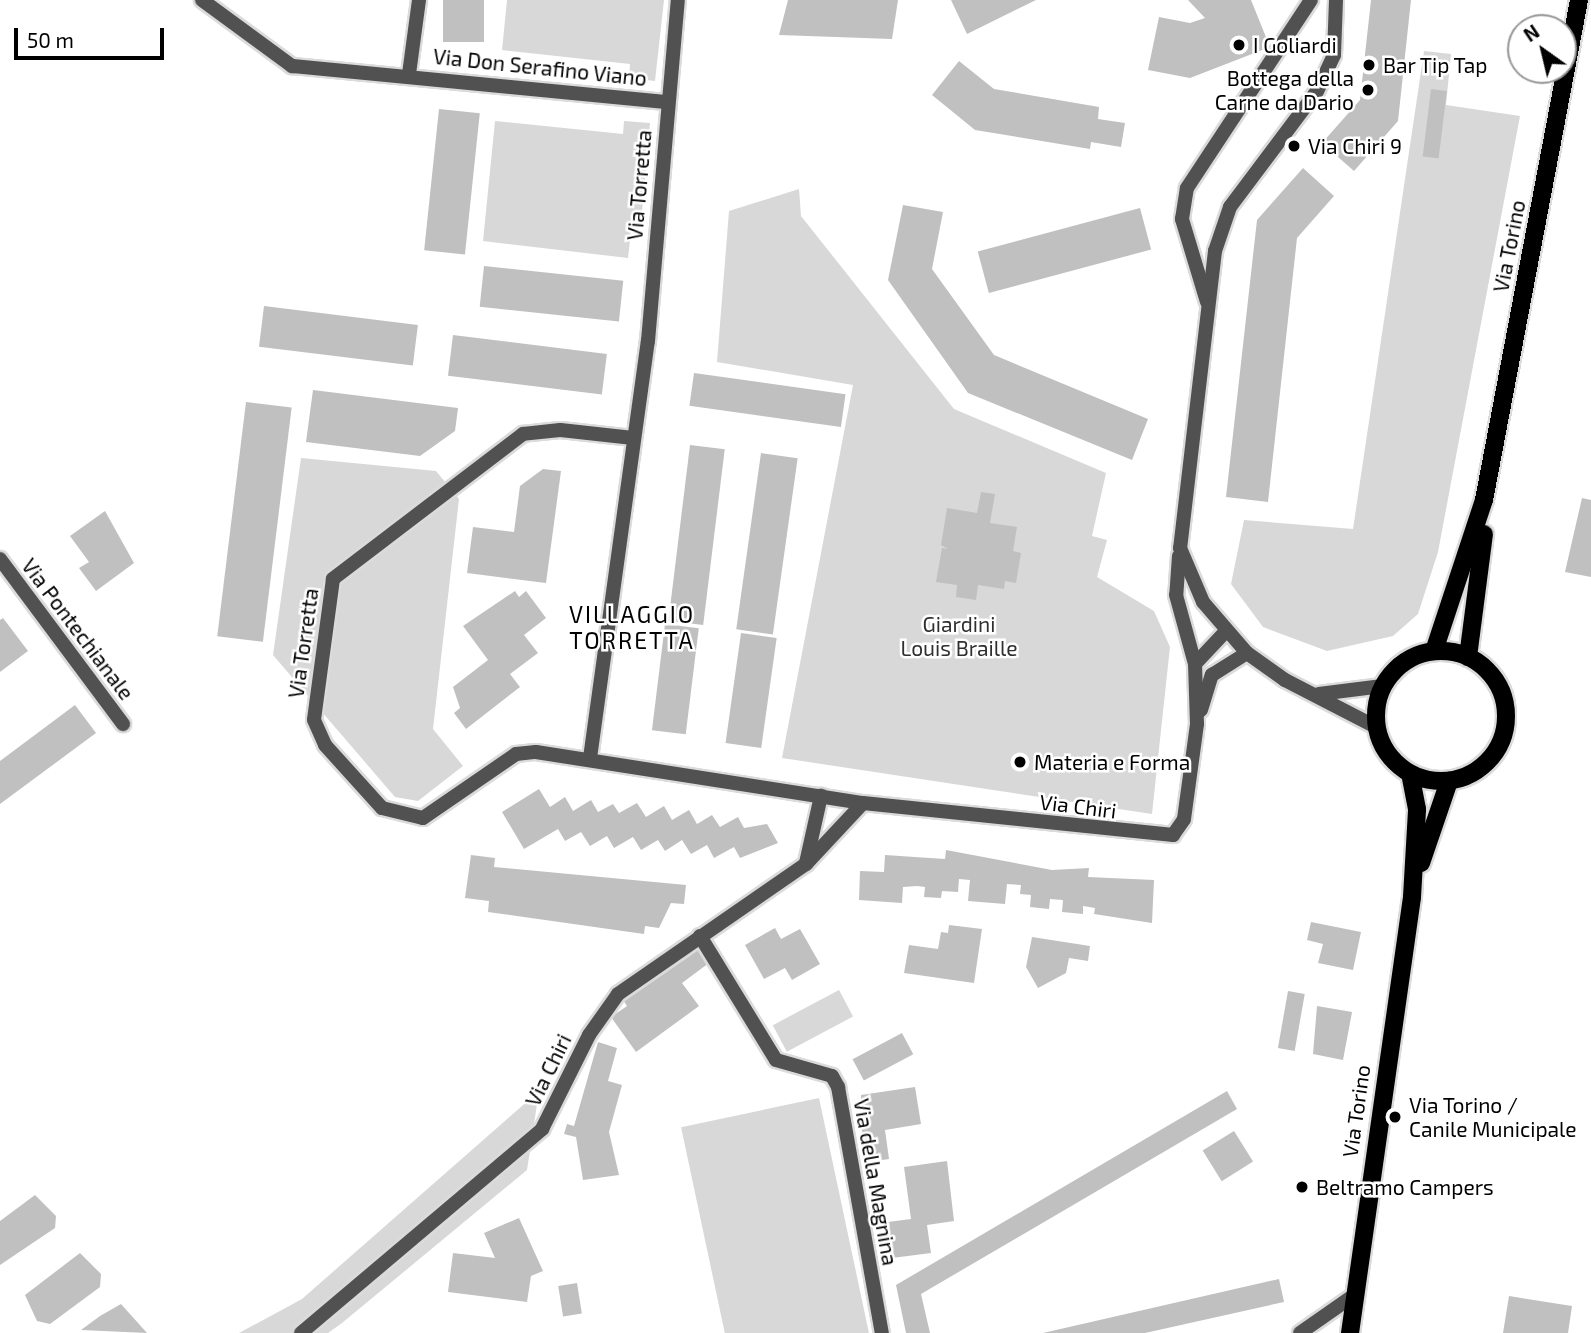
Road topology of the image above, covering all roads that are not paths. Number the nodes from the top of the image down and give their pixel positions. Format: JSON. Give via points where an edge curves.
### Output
{"nodes":[{"id":1,"x":202,"y":0,"type":"edge"},
{"id":2,"x":419,"y":0,"type":"edge"},
{"id":3,"x":678,"y":0,"type":"edge"},
{"id":4,"x":1311,"y":0,"type":"edge"},
{"id":5,"x":1336,"y":0,"type":"edge"},
{"id":6,"x":1579,"y":0,"type":"edge"},
{"id":7,"x":409,"y":74,"type":"junction"},
{"id":8,"x":666,"y":102,"type":"junction"},
{"id":9,"x":1209,"y":307,"type":"junction"},
{"id":10,"x":633,"y":438,"type":"junction"},
{"id":11,"x":1484,"y":500,"type":"junction"},
{"id":12,"x":1180,"y":548,"type":"junction"},
{"id":13,"x":0,"y":559,"type":"edge"},
{"id":14,"x":1226,"y":631,"type":"junction"},
{"id":15,"x":1434,"y":651,"type":"junction"},
{"id":16,"x":1247,"y":653,"type":"junction"},
{"id":17,"x":1468,"y":657,"type":"junction"},
{"id":18,"x":1195,"y":664,"type":"junction"},
{"id":19,"x":1382,"y":687,"type":"junction"},
{"id":20,"x":1319,"y":694,"type":"junction"},
{"id":21,"x":123,"y":724,"type":"dead end"},
{"id":22,"x":1196,"y":724,"type":"junction"},
{"id":23,"x":1376,"y":727,"type":"junction"},
{"id":24,"x":590,"y":758,"type":"junction"},
{"id":25,"x":1410,"y":774,"type":"junction"},
{"id":26,"x":1449,"y":781,"type":"junction"},
{"id":27,"x":821,"y":796,"type":"junction"},
{"id":28,"x":863,"y":803,"type":"junction"},
{"id":29,"x":806,"y":864,"type":"junction"},
{"id":30,"x":1412,"y":897,"type":"junction"},
{"id":31,"x":700,"y":936,"type":"junction"},
{"id":32,"x":1353,"y":1296,"type":"junction"},
{"id":33,"x":301,"y":1333,"type":"edge"},
{"id":34,"x":882,"y":1333,"type":"edge"},
{"id":35,"x":1300,"y":1333,"type":"edge"},
{"id":36,"x":1350,"y":1333,"type":"edge"}],
"edges":[{"from":1,"to":7,"type":"street","name":"Via Don Serafino Viano","via":[[292,66]]},
{"from":2,"to":7,"type":"street","name":"Via Don Serafino Viano"},
{"from":3,"to":8,"type":"street","name":"Via Torretta"},
{"from":4,"to":9,"type":"street","name":"Via Chiri","via":[[1187,188],[1182,219]]},
{"from":5,"to":9,"type":"street","name":"Via Chiri","via":[[1334,55],[1306,107],[1230,207],[1215,251]]},
{"from":6,"to":11,"type":"main road","name":"Via Torino"},
{"from":7,"to":8,"type":"street","name":"Via Don Serafino Viano"},
{"from":8,"to":10,"type":"street","name":"Via Torretta"},
{"from":9,"to":12,"type":"street","name":"Via Chiri"},
{"from":10,"to":24,"type":"street","name":"Via Torretta"},
{"from":10,"to":24,"type":"street","name":"Via Torretta","via":[[560,430],[523,434],[345,565],[333,579],[314,707],[325,745],[382,808],[405,817],[442,810],[516,754]]},
{"from":11,"to":15,"type":"main road","name":"Via Torino"},
{"from":11,"to":17,"type":"main road","name":"Via Torino"},
{"from":12,"to":14,"type":"street","name":"Via Chiri","via":[[1203,602]]},
{"from":12,"to":18,"type":"street","name":"Via Chiri","via":[[1176,595]]},
{"from":13,"to":21,"type":"street","name":"Via Pontechianale"},
{"from":14,"to":16,"type":"street","name":"Via Chiri"},
{"from":14,"to":18,"type":"street"},
{"from":15,"to":17,"type":"main road"},
{"from":15,"to":19,"type":"main road","via":[[1399,666]]},
{"from":16,"to":20,"type":"street","name":"Via Chiri","via":[[1285,680]]},
{"from":16,"to":22,"type":"street","name":"Via Chiri","via":[[1212,675]]},
{"from":17,"to":26,"type":"main road","via":[[1498,685],[1504,731],[1490,759]]},
{"from":18,"to":22,"type":"street","name":"Via Chiri"},
{"from":19,"to":20,"type":"street","name":"Via Chiri"},
{"from":19,"to":23,"type":"main road"},
{"from":20,"to":23,"type":"street","name":"Via Chiri"},
{"from":22,"to":28,"type":"street","name":"Via Chiri","via":[[1184,819],[1173,835]]},
{"from":23,"to":25,"type":"main road","via":[[1388,755]]},
{"from":24,"to":27,"type":"street","name":"Via Torretta"},
{"from":25,"to":26,"type":"main road"},
{"from":25,"to":30,"type":"main road","name":"Via Torino","via":[[1417,809]]},
{"from":26,"to":30,"type":"main road","name":"Via Torino","via":[[1437,803]]},
{"from":27,"to":28,"type":"street","name":"Via Torretta"},
{"from":27,"to":29,"type":"street"},
{"from":28,"to":29,"type":"street","name":"Via Chiri"},
{"from":29,"to":31,"type":"street","name":"Via Chiri"},
{"from":30,"to":32,"type":"main road","name":"Via Torino"},
{"from":31,"to":33,"type":"street","name":"Via Chiri","via":[[603,1012],[542,1129]]},
{"from":31,"to":34,"type":"street","name":"Via della Magnina","via":[[776,1060],[832,1076],[838,1087]]},
{"from":32,"to":35,"type":"street"},
{"from":32,"to":36,"type":"main road","name":"Via Torino"}]}
